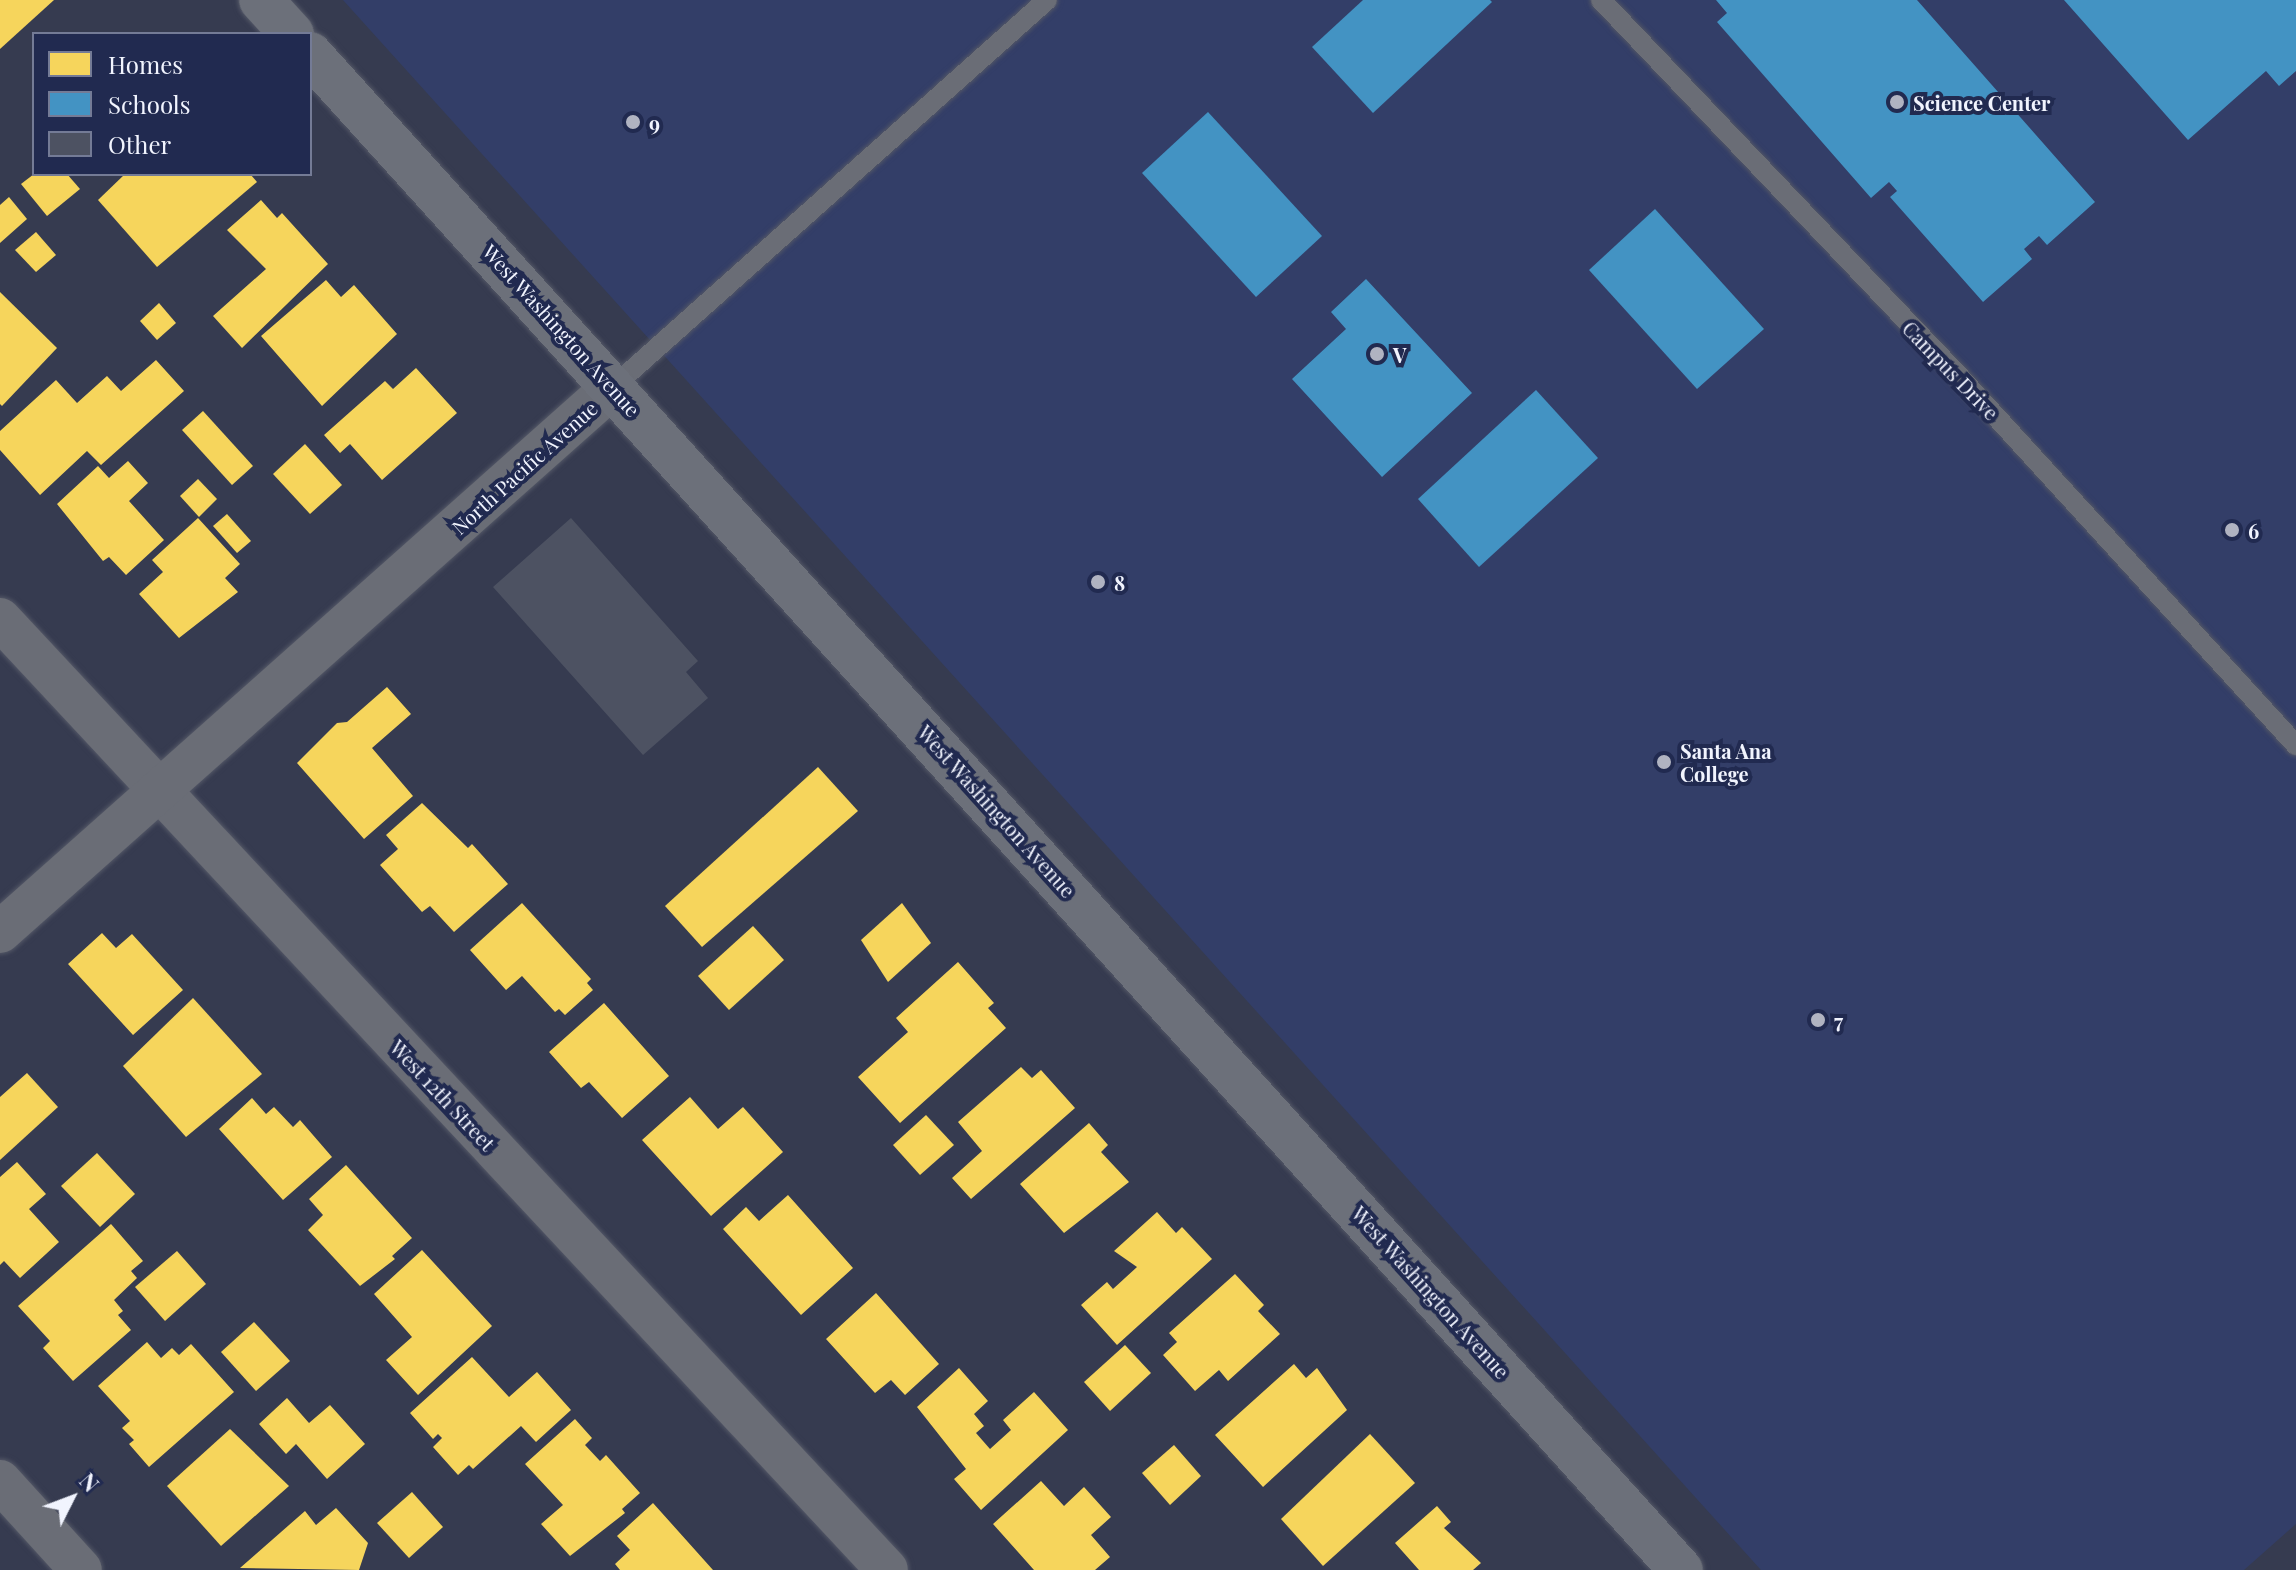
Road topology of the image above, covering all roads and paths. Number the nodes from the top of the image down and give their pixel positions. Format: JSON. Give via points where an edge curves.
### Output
{"nodes":[{"id":1,"x":261,"y":0,"type":"edge"},
{"id":2,"x":1047,"y":0,"type":"edge"},
{"id":3,"x":1601,"y":0,"type":"edge"},
{"id":4,"x":290,"y":32,"type":"edge"},
{"id":5,"x":312,"y":56,"type":"edge"},
{"id":6,"x":614,"y":386,"type":"junction"},
{"id":7,"x":0,"y":619,"type":"edge"},
{"id":8,"x":2296,"y":745,"type":"edge"},
{"id":9,"x":160,"y":793,"type":"junction"},
{"id":10,"x":0,"y":932,"type":"edge"},
{"id":11,"x":0,"y":1481,"type":"edge"},
{"id":12,"x":81,"y":1570,"type":"edge"},
{"id":13,"x":887,"y":1570,"type":"edge"},
{"id":14,"x":1681,"y":1570,"type":"edge"}],
"edges":[{"from":1,"to":4,"type":"street"},
{"from":2,"to":6,"type":"lane","name":"North Pacific Avenue"},
{"from":3,"to":8,"type":"lane","name":"Campus Drive","via":[[1959,376]]},
{"from":5,"to":6,"type":"street","name":"West Washington Avenue"},
{"from":6,"to":9,"type":"street","name":"North Pacific Avenue"},
{"from":6,"to":14,"type":"street","name":"West Washington Avenue"},
{"from":7,"to":9,"type":"street","name":"West 12th Street"},
{"from":9,"to":10,"type":"street","name":"North Pacific Avenue"},
{"from":9,"to":13,"type":"street","name":"West 12th Street"},
{"from":11,"to":12,"type":"street"}]}
